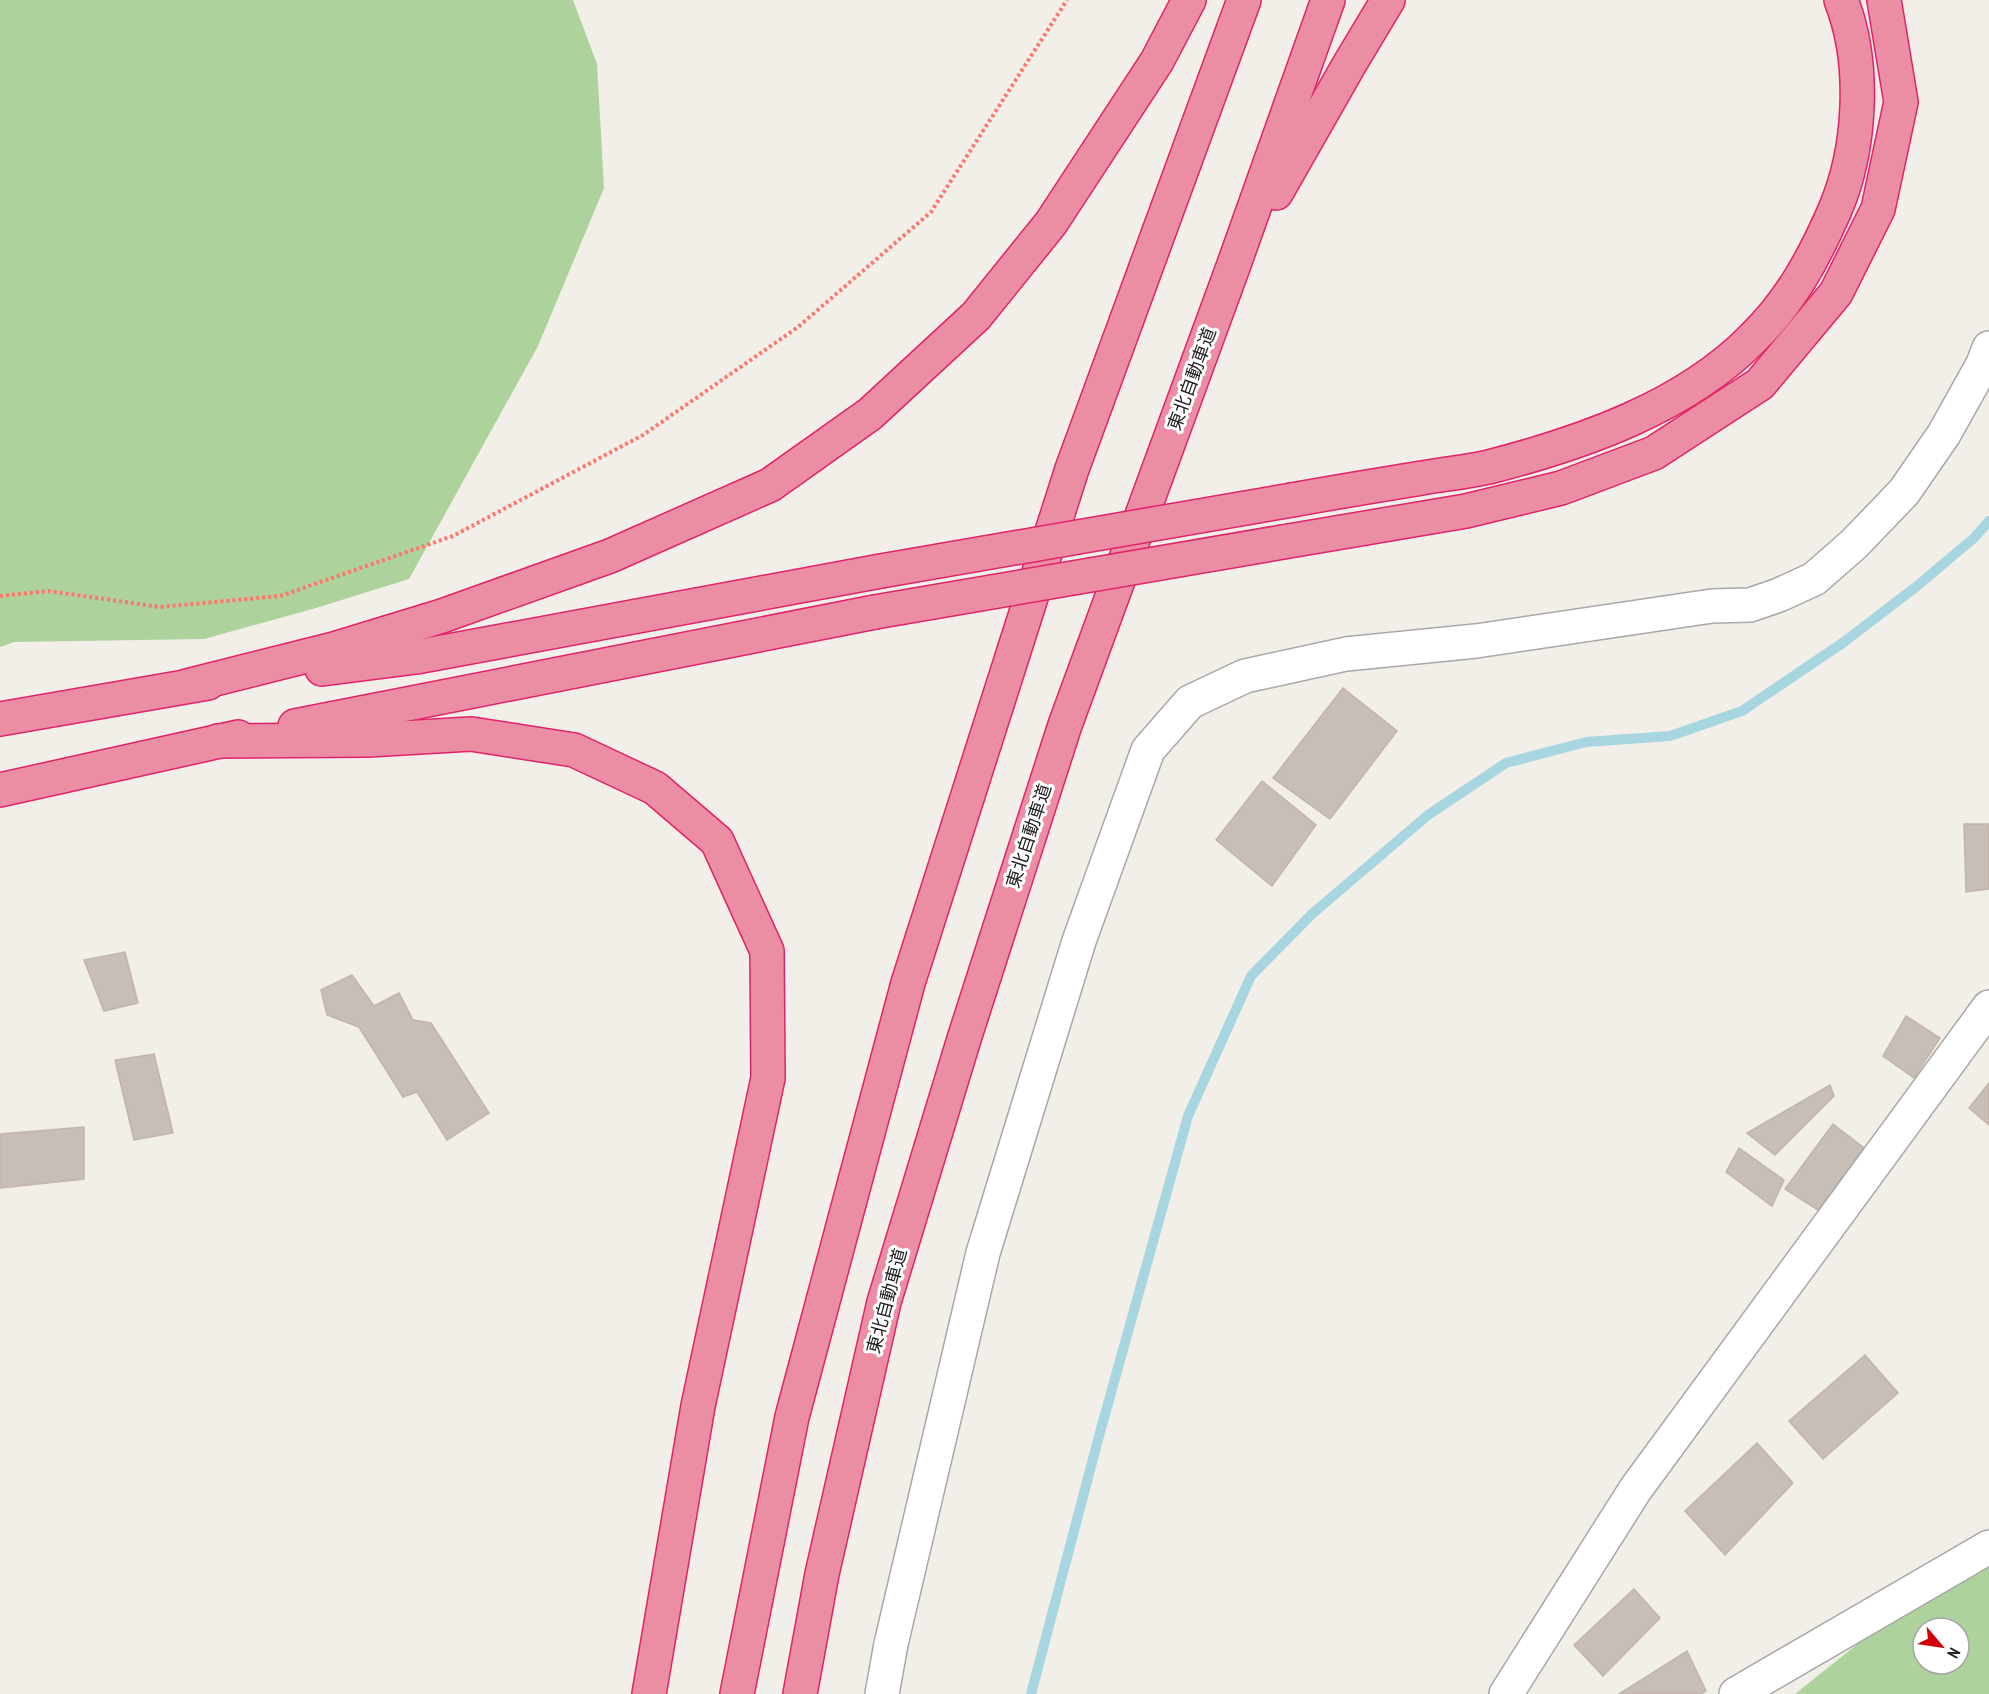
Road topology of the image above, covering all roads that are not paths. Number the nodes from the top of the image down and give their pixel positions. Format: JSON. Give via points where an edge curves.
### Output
{"nodes":[{"id":1,"x":1189,"y":0,"type":"edge"},
{"id":2,"x":1244,"y":0,"type":"edge"},
{"id":3,"x":1329,"y":0,"type":"edge"},
{"id":4,"x":1388,"y":0,"type":"edge"},
{"id":5,"x":1841,"y":0,"type":"edge"},
{"id":6,"x":1884,"y":0,"type":"edge"},
{"id":7,"x":1233,"y":267,"type":"junction"},
{"id":8,"x":1989,"y":348,"type":"edge"},
{"id":9,"x":188,"y":686,"type":"junction"},
{"id":10,"x":0,"y":719,"type":"edge"},
{"id":11,"x":218,"y":741,"type":"junction"},
{"id":12,"x":0,"y":766,"type":"edge"},
{"id":13,"x":43,"y":781,"type":"junction"},
{"id":14,"x":0,"y":790,"type":"edge"},
{"id":15,"x":0,"y":812,"type":"edge"},
{"id":16,"x":1989,"y":1007,"type":"edge"},
{"id":17,"x":1989,"y":1547,"type":"edge"},
{"id":18,"x":650,"y":1694,"type":"edge"},
{"id":19,"x":737,"y":1694,"type":"edge"},
{"id":20,"x":800,"y":1694,"type":"edge"},
{"id":21,"x":882,"y":1694,"type":"edge"},
{"id":22,"x":1506,"y":1694,"type":"edge"},
{"id":23,"x":1736,"y":1694,"type":"edge"}],
"edges":[{"from":1,"to":9,"type":"highway","via":[[1156,61],[1051,223],[976,316],[870,414],[770,485],[610,556],[442,616],[334,649]]},
{"from":2,"to":19,"type":"highway","via":[[1072,469],[908,983],[792,1417]]},
{"from":3,"to":7,"type":"highway","name":"東北自動車道"},
{"from":4,"to":7,"type":"highway"},
{"from":5,"to":9,"type":"highway","bridge":true,"via":[[1855,65],[1857,110],[1852,159],[1817,251],[1790,295],[1755,337],[1718,370],[1674,397],[1599,433],[1488,467],[881,571],[416,657]]},
{"from":6,"to":11,"type":"highway","bridge":true,"via":[[1901,102],[1878,209],[1836,293],[1760,384],[1654,453],[1561,488],[1466,512],[875,612]]},
{"from":7,"to":20,"type":"highway","name":"東北自動車道","via":[[1065,725],[964,1039],[888,1290],[822,1574]]},
{"from":8,"to":21,"type":"street","via":[[1944,434],[1904,492],[1814,579],[1750,605],[1712,606],[1476,641],[1346,654],[1245,676],[1190,702],[1148,750],[1079,941],[983,1253]]},
{"from":9,"to":10,"type":"highway"},
{"from":11,"to":13,"type":"highway"},
{"from":11,"to":18,"type":"highway","via":[[368,740],[471,734],[574,750],[655,788],[717,841],[722,851],[767,951],[768,1078],[698,1406]]},
{"from":12,"to":13,"type":"highway"},
{"from":13,"to":14,"type":"highway"},
{"from":13,"to":15,"type":"highway"},
{"from":16,"to":22,"type":"street","via":[[1635,1490]]},
{"from":17,"to":23,"type":"street"}]}
